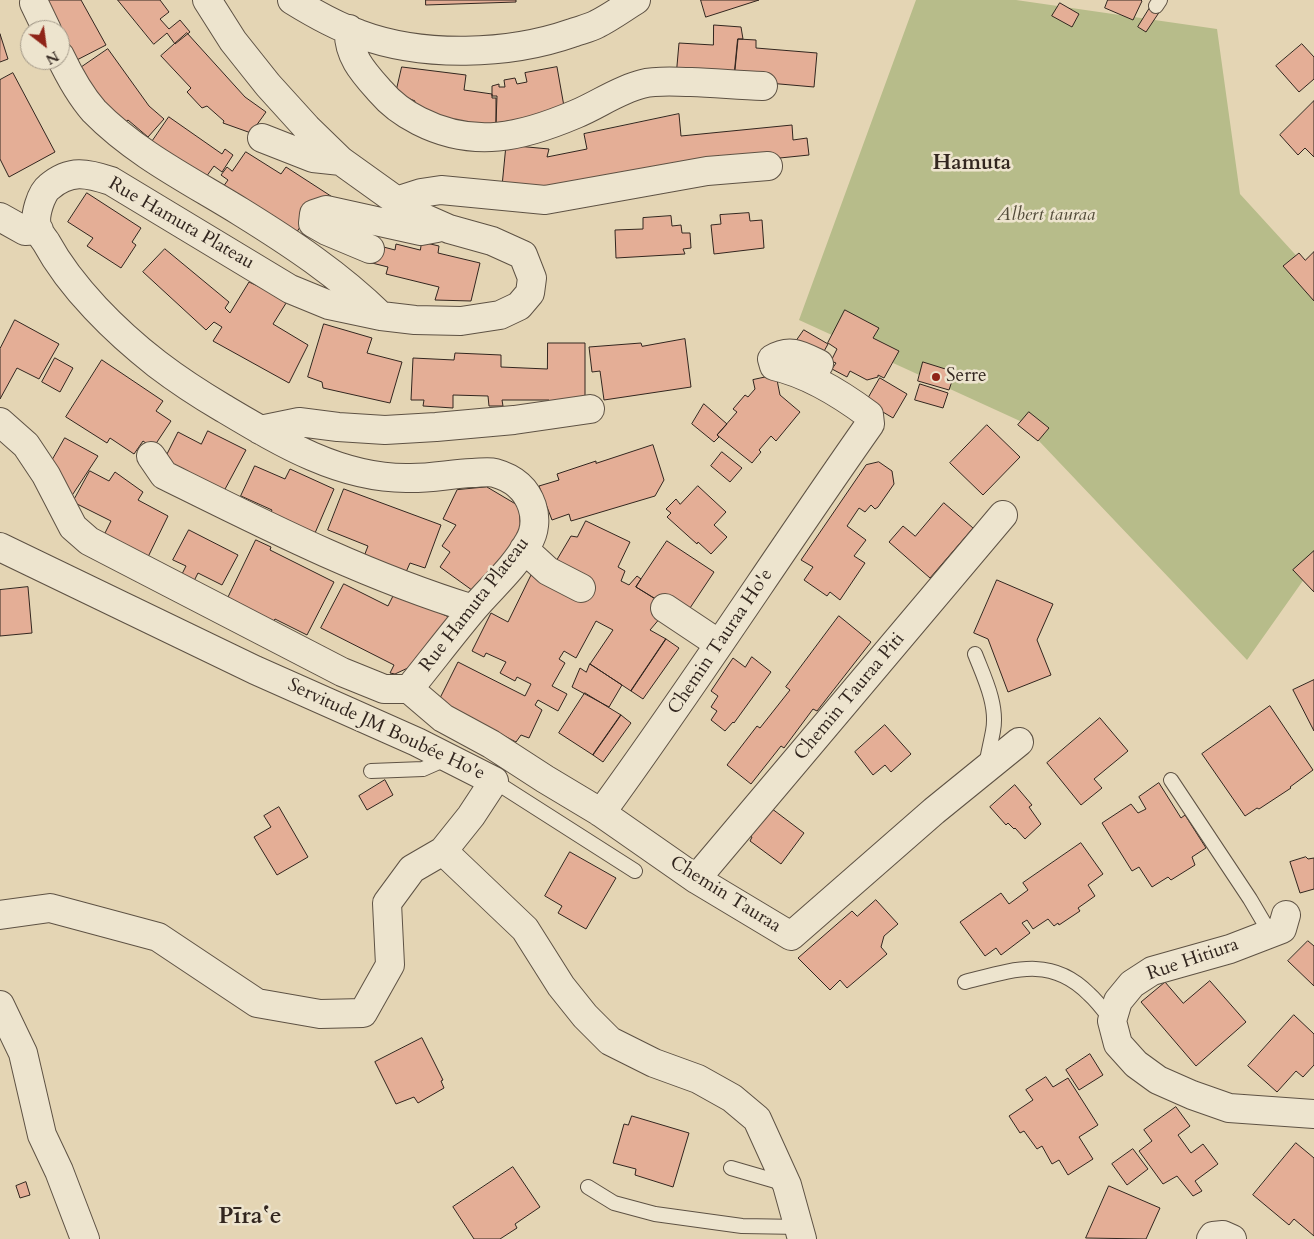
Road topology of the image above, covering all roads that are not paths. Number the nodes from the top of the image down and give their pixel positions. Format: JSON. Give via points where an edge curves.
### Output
{"nodes":[{"id":1,"x":207,"y":0,"type":"edge"},
{"id":2,"x":292,"y":0,"type":"edge"},
{"id":3,"x":636,"y":0,"type":"edge"},
{"id":4,"x":34,"y":3,"type":"dead end"},
{"id":5,"x":42,"y":20,"type":"edge"},
{"id":6,"x":348,"y":29,"type":"junction"},
{"id":7,"x":66,"y":70,"type":"edge"},
{"id":8,"x":763,"y":86,"type":"dead end"},
{"id":9,"x":262,"y":138,"type":"dead end"},
{"id":10,"x":341,"y":161,"type":"junction"},
{"id":11,"x":768,"y":166,"type":"dead end"},
{"id":12,"x":396,"y":201,"type":"junction"},
{"id":13,"x":0,"y":217,"type":"edge"},
{"id":14,"x":445,"y":227,"type":"junction"},
{"id":15,"x":39,"y":230,"type":"junction"},
{"id":16,"x":370,"y":249,"type":"dead end"},
{"id":17,"x":381,"y":316,"type":"junction"},
{"id":18,"x":818,"y":364,"type":"dead end"},
{"id":19,"x":590,"y":409,"type":"dead end"},
{"id":20,"x":0,"y":422,"type":"edge"},
{"id":21,"x":260,"y":430,"type":"junction"},
{"id":22,"x":151,"y":456,"type":"dead end"},
{"id":23,"x":1003,"y":515,"type":"dead end"},
{"id":24,"x":0,"y":547,"type":"edge"},
{"id":25,"x":524,"y":549,"type":"junction"},
{"id":26,"x":581,"y":588,"type":"dead end"},
{"id":27,"x":665,"y":608,"type":"dead end"},
{"id":28,"x":473,"y":610,"type":"junction"},
{"id":29,"x":719,"y":644,"type":"junction"},
{"id":30,"x":975,"y":654,"type":"dead end"},
{"id":31,"x":409,"y":689,"type":"junction"},
{"id":32,"x":1019,"y":742,"type":"dead end"},
{"id":33,"x":449,"y":758,"type":"junction"},
{"id":34,"x":986,"y":769,"type":"junction"},
{"id":35,"x":371,"y":771,"type":"dead end"},
{"id":36,"x":1171,"y":780,"type":"dead end"},
{"id":37,"x":494,"y":781,"type":"junction"},
{"id":38,"x":601,"y":813,"type":"junction"},
{"id":39,"x":443,"y":851,"type":"junction"},
{"id":40,"x":635,"y":871,"type":"dead end"},
{"id":41,"x":696,"y":879,"type":"junction"},
{"id":42,"x":0,"y":915,"type":"edge"},
{"id":43,"x":1278,"y":924,"type":"joint"},
{"id":44,"x":965,"y":982,"type":"dead end"},
{"id":45,"x":0,"y":1005,"type":"edge"},
{"id":46,"x":1112,"y":1021,"type":"junction"},
{"id":47,"x":1314,"y":1114,"type":"edge"},
{"id":48,"x":731,"y":1168,"type":"dead end"},
{"id":49,"x":787,"y":1185,"type":"junction"},
{"id":50,"x":588,"y":1187,"type":"dead end"},
{"id":51,"x":801,"y":1233,"type":"edge"},
{"id":52,"x":85,"y":1239,"type":"edge"},
{"id":53,"x":1211,"y":1239,"type":"edge"},
{"id":54,"x":1232,"y":1239,"type":"edge"}],
"edges":[{"from":1,"to":10,"type":"street","name":"Rue Hamuta Plateau","via":[[233,41],[268,86]]},
{"from":2,"to":6,"type":"street"},
{"from":3,"to":6,"type":"street","via":[[596,25],[549,41],[500,50],[451,51],[400,46]]},
{"from":4,"to":5,"type":"street"},
{"from":6,"to":8,"type":"street","via":[[348,42],[360,67],[386,98],[407,115],[437,130],[471,138],[513,135],[546,125],[642,84]]},
{"from":7,"to":17,"type":"street","via":[[94,110],[131,143],[298,248],[355,290]]},
{"from":9,"to":10,"type":"street","via":[[313,158]]},
{"from":10,"to":12,"type":"street","name":"Rue Hamuta Plateau"},
{"from":11,"to":12,"type":"street","via":[[707,171],[545,200],[441,190]]},
{"from":12,"to":14,"type":"street","name":"Rue Hamuta Plateau","via":[[415,214]]},
{"from":13,"to":15,"type":"street","via":[[25,231]]},
{"from":14,"to":16,"type":"street","via":[[421,231],[326,210],[314,214],[314,222],[327,232]]},
{"from":14,"to":17,"type":"street","name":"Rue Hamuta Plateau","via":[[492,241],[523,255],[532,278],[530,293],[519,306],[500,314],[462,321]]},
{"from":15,"to":17,"type":"street","name":"Rue Hamuta Plateau","via":[[36,226],[39,204],[47,188],[67,176],[88,174],[111,181],[290,289],[330,305]]},
{"from":15,"to":21,"type":"street","name":"Rue Hamuta Plateau","via":[[80,290],[117,330],[157,364]]},
{"from":18,"to":29,"type":"street","name":"Chemin Tauraa Ho'e","via":[[801,355],[782,353],[772,359],[774,366],[854,396],[869,415],[870,424]]},
{"from":19,"to":21,"type":"street","via":[[436,427],[385,430],[298,422]]},
{"from":20,"to":31,"type":"street","name":"Rue Hamuta Plateau","via":[[26,445],[73,527],[89,541],[342,672],[384,689]]},
{"from":21,"to":25,"type":"street","name":"Rue Hamuta Plateau","via":[[306,455],[379,477],[492,472],[510,478],[523,489],[532,506],[535,524]]},
{"from":22,"to":28,"type":"street","via":[[164,475],[314,548],[423,594]]},
{"from":23,"to":41,"type":"street","name":"Chemin Tauraa Piti"},
{"from":24,"to":33,"type":"street","name":"Servitude JM Boubée Ho'e","via":[[255,670]]},
{"from":25,"to":26,"type":"street","via":[[548,571]]},
{"from":25,"to":28,"type":"street","name":"Rue Hamuta Plateau"},
{"from":27,"to":29,"type":"street"},
{"from":28,"to":31,"type":"street","name":"Rue Hamuta Plateau"},
{"from":29,"to":38,"type":"street","name":"Chemin Tauraa Ho'e"},
{"from":30,"to":34,"type":"lane","via":[[994,718]]},
{"from":31,"to":38,"type":"street","name":"Chemin Tauraa","via":[[443,718]]},
{"from":32,"to":34,"type":"street","name":"Chemin Tauraa"},
{"from":33,"to":35,"type":"lane","via":[[423,769]]},
{"from":33,"to":37,"type":"street","name":"Servitude JM Boubée Ho'e"},
{"from":34,"to":41,"type":"street","name":"Chemin Tauraa","via":[[791,936]]},
{"from":36,"to":43,"type":"lane","via":[[1250,899]]},
{"from":37,"to":39,"type":"street","name":"Servitude JM Boubée Ho'e"},
{"from":37,"to":40,"type":"lane"},
{"from":38,"to":41,"type":"street","name":"Chemin Tauraa"},
{"from":39,"to":42,"type":"street","via":[[412,869],[387,903],[390,965],[363,1014],[320,1014],[257,1003],[158,937],[50,908]]},
{"from":39,"to":49,"type":"street","via":[[525,929],[561,986],[610,1041],[654,1063],[698,1079],[732,1098],[757,1119]]},
{"from":43,"to":46,"type":"street","name":"Rue Hitiura","via":[[1230,949],[1152,971],[1132,984],[1118,1001]]},
{"from":44,"to":46,"type":"lane","via":[[1030,968],[1050,970],[1070,978],[1089,993]]},
{"from":45,"to":52,"type":"street","via":[[23,1053],[42,1136]]},
{"from":46,"to":47,"type":"street","via":[[1118,1044],[1136,1064],[1158,1080],[1229,1108]]},
{"from":48,"to":49,"type":"lane"},
{"from":49,"to":51,"type":"street"},
{"from":50,"to":51,"type":"lane","via":[[614,1203],[655,1214]]},
{"from":53,"to":54,"type":"street","via":[[1223,1236]]}]}
